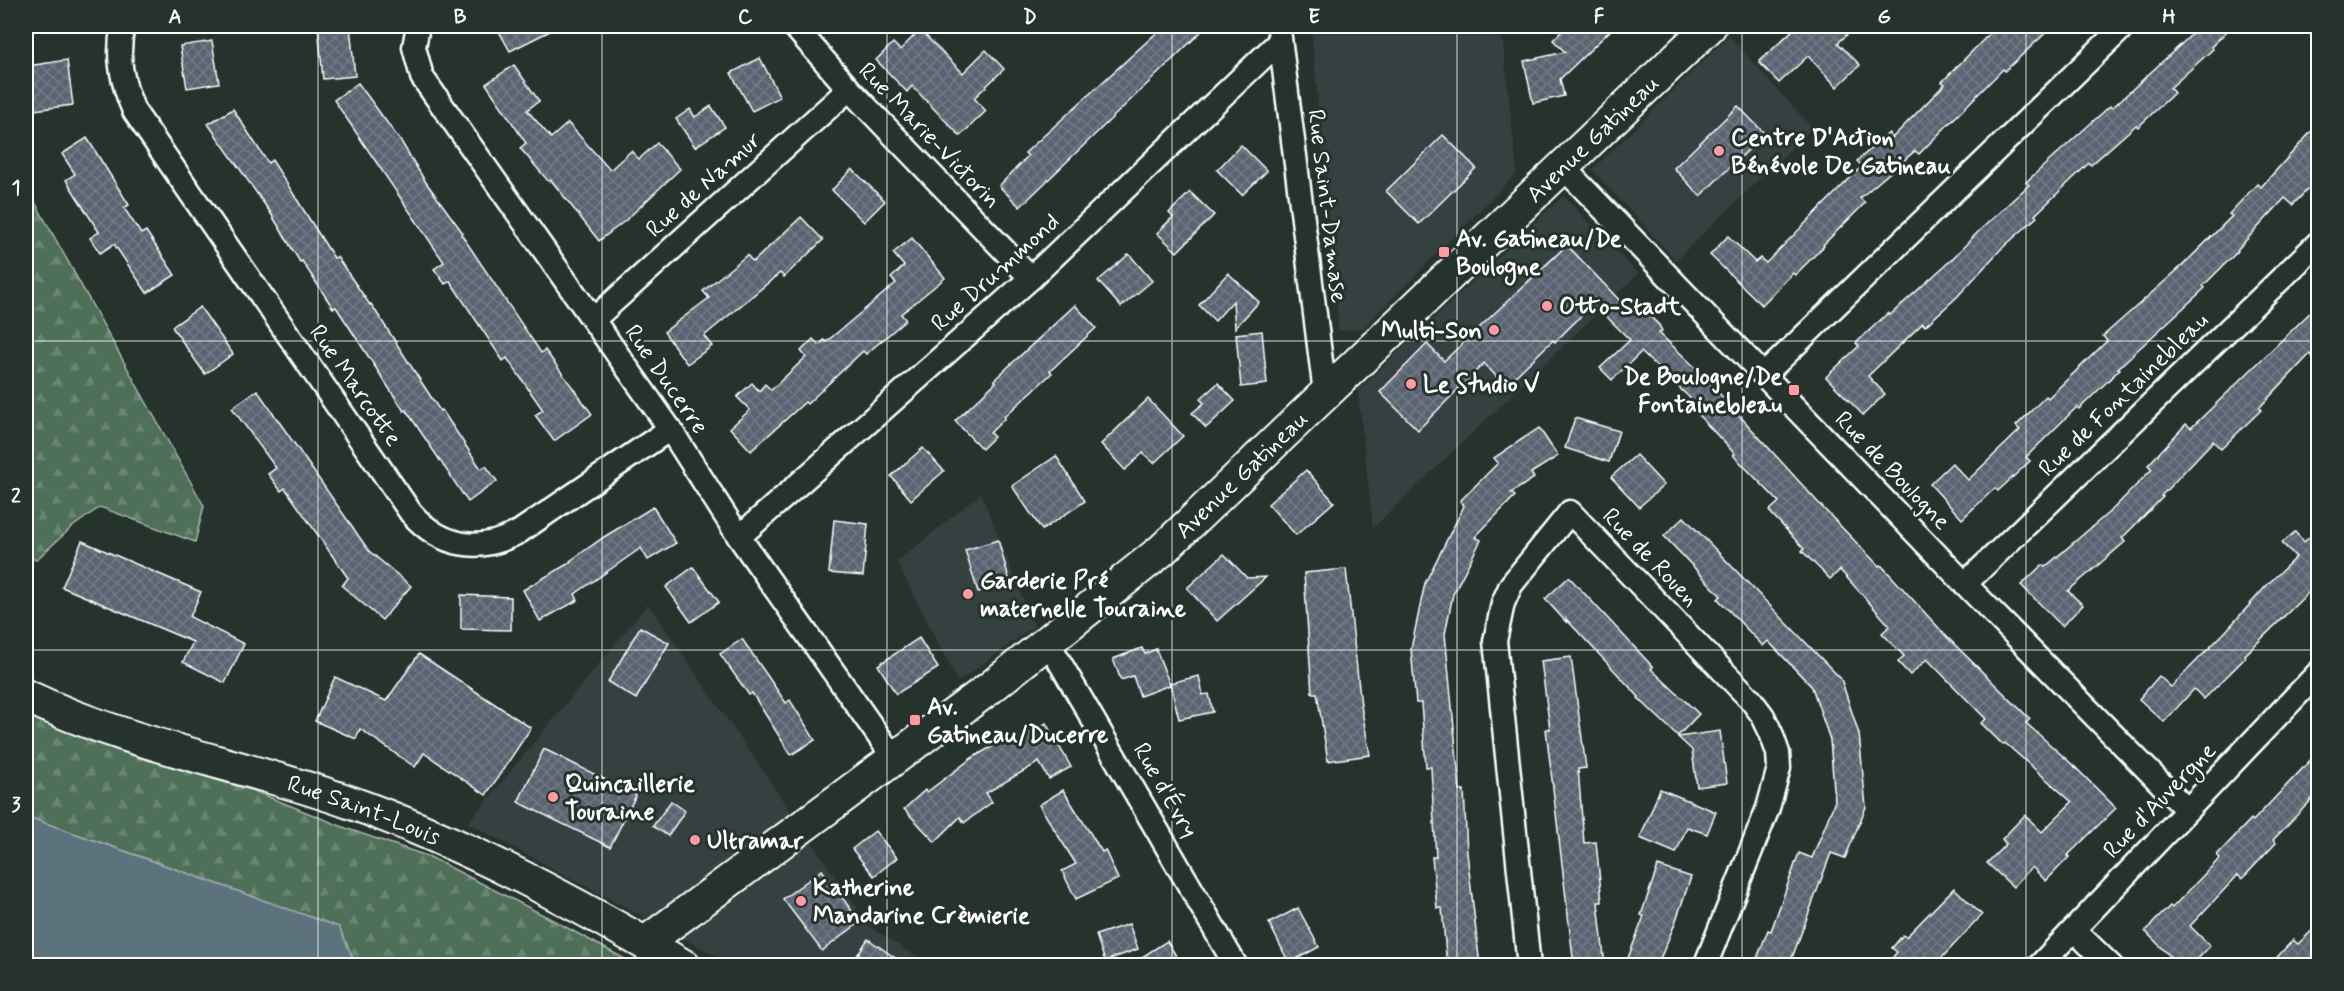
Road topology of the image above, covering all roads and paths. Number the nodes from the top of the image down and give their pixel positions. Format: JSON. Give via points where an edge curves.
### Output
{"nodes":[{"id":1,"x":123,"y":26,"type":"edge"},
{"id":2,"x":418,"y":26,"type":"edge"},
{"id":3,"x":794,"y":26,"type":"edge"},
{"id":4,"x":1710,"y":26,"type":"edge"},
{"id":5,"x":2124,"y":26,"type":"edge"},
{"id":6,"x":1279,"y":33,"type":"edge"},
{"id":7,"x":849,"y":89,"type":"junction"},
{"id":8,"x":1562,"y":166,"type":"junction"},
{"id":9,"x":2319,"y":243,"type":"edge"},
{"id":10,"x":1031,"y":278,"type":"junction"},
{"id":11,"x":593,"y":320,"type":"junction"},
{"id":12,"x":1764,"y":375,"type":"junction"},
{"id":13,"x":1324,"y":393,"type":"junction"},
{"id":14,"x":670,"y":429,"type":"junction"},
{"id":15,"x":739,"y":537,"type":"junction"},
{"id":16,"x":1965,"y":584,"type":"junction"},
{"id":17,"x":1048,"y":642,"type":"junction"},
{"id":18,"x":2319,"y":673,"type":"edge"},
{"id":19,"x":26,"y":696,"type":"edge"},
{"id":20,"x":894,"y":758,"type":"junction"},
{"id":21,"x":2187,"y":810,"type":"junction"},
{"id":22,"x":2074,"y":930,"type":"junction"},
{"id":23,"x":645,"y":943,"type":"junction"},
{"id":24,"x":684,"y":966,"type":"edge"},
{"id":25,"x":1236,"y":966,"type":"edge"},
{"id":26,"x":1529,"y":966,"type":"edge"},
{"id":27,"x":1705,"y":966,"type":"edge"},
{"id":28,"x":2039,"y":966,"type":"edge"},
{"id":29,"x":2110,"y":966,"type":"edge"}],
"edges":[{"from":1,"to":14,"type":"street","name":"Rue Marcotte","via":[[120,60],[124,87],[134,111],[411,513],[436,536],[452,542],[502,541]]},
{"from":2,"to":11,"type":"street","name":"Rue Ducerre","via":[[414,48],[422,77]]},
{"from":3,"to":7,"type":"street","name":"Rue Marie-Victorin"},
{"from":4,"to":8,"type":"street","name":"Avenue Gatineau"},
{"from":5,"to":12,"type":"street"},
{"from":6,"to":10,"type":"street","name":"Rue Drummond"},
{"from":6,"to":13,"type":"street","name":"Rue Saint-Damase"},
{"from":7,"to":10,"type":"street","name":"Rue Marie-Victorin"},
{"from":7,"to":11,"type":"street","name":"Rue de Namur"},
{"from":8,"to":12,"type":"street","name":"Rue de Boulogne"},
{"from":8,"to":13,"type":"street","name":"Avenue Gatineau"},
{"from":9,"to":16,"type":"street","name":"Rue de Fontainebleau"},
{"from":10,"to":15,"type":"street","name":"Rue Drummond"},
{"from":11,"to":14,"type":"street","name":"Rue Ducerre"},
{"from":12,"to":16,"type":"street","name":"Rue de Boulogne"},
{"from":13,"to":17,"type":"street","name":"Avenue Gatineau","via":[[1162,550]]},
{"from":14,"to":15,"type":"street","name":"Rue Ducerre"},
{"from":15,"to":20,"type":"street","name":"Rue Ducerre"},
{"from":16,"to":21,"type":"street","name":"Rue de Boulogne"},
{"from":17,"to":20,"type":"street","name":"Avenue Gatineau"},
{"from":17,"to":25,"type":"street","name":"Rue d'Évry"},
{"from":18,"to":21,"type":"street","name":"Rue d'Auvergne"},
{"from":19,"to":23,"type":"street","name":"Rue Saint-Louis","via":[[86,723],[297,785],[425,831],[505,867]]},
{"from":20,"to":23,"type":"street","name":"Avenue Gatineau"},
{"from":21,"to":22,"type":"street","name":"Rue d'Auvergne"},
{"from":22,"to":28,"type":"street","name":"Rue d'Auvergne"},
{"from":22,"to":29,"type":"street"},
{"from":23,"to":24,"type":"street","name":"Rue Saint-Louis"},
{"from":26,"to":27,"type":"street","name":"Rue de Rouen","via":[[1495,641],[1511,585],[1570,512],[1751,700],[1763,716],[1778,753],[1779,768],[1768,808]]}]}
